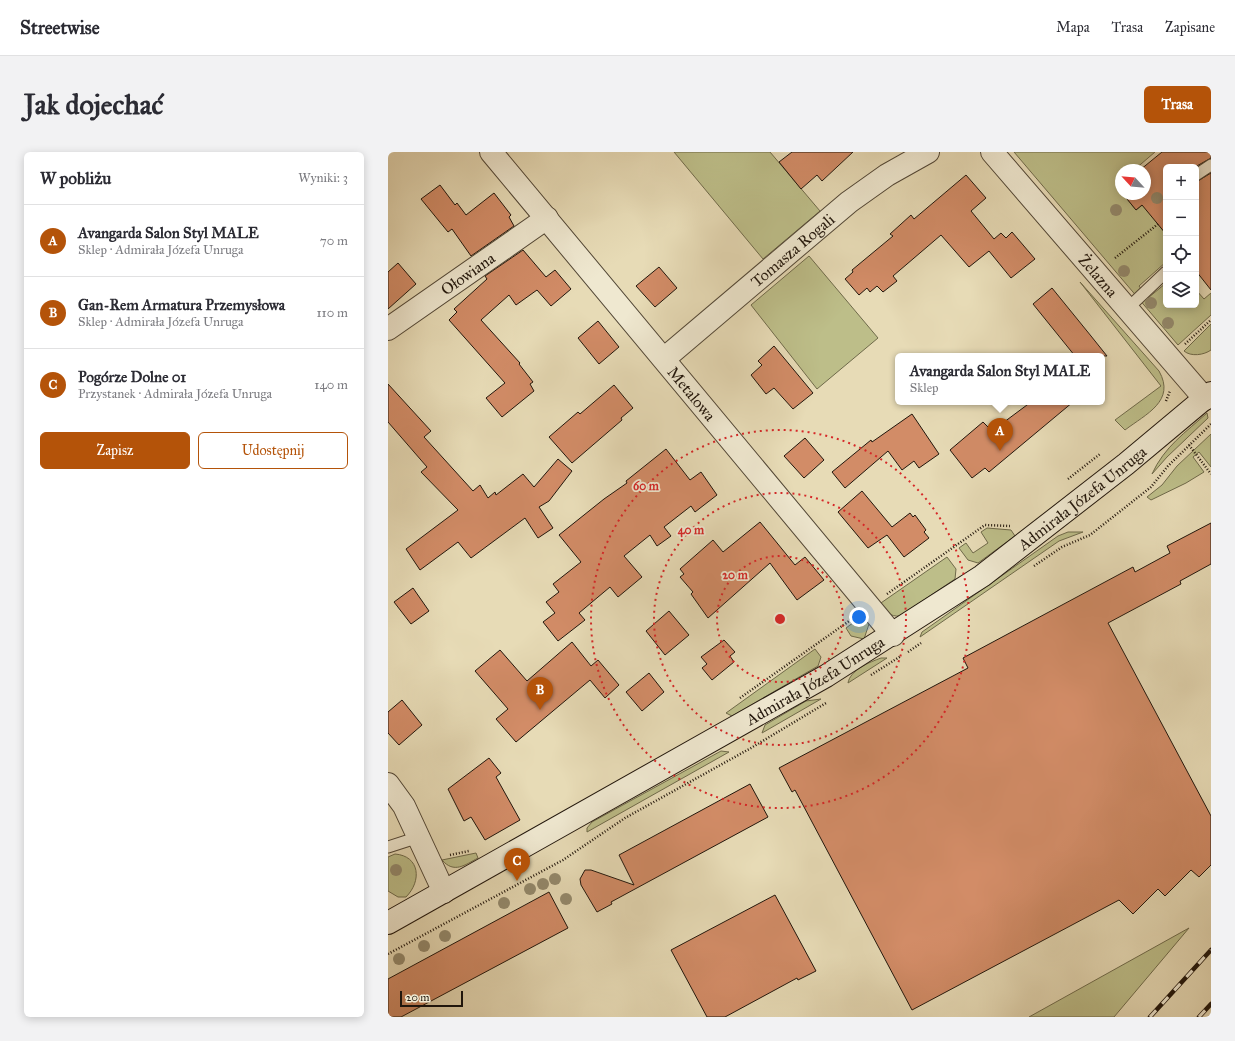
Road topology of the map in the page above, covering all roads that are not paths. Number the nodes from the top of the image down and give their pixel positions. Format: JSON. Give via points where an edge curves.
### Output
{"nodes":[{"id":1,"x":491,"y":152,"type":"edge"},
{"id":2,"x":928,"y":152,"type":"edge"},
{"id":3,"x":992,"y":152,"type":"edge"},
{"id":4,"x":1211,"y":165,"type":"edge"},
{"id":5,"x":1199,"y":173,"type":"edge"},
{"id":6,"x":547,"y":218,"type":"junction"},
{"id":7,"x":1163,"y":275,"type":"edge"},
{"id":8,"x":1127,"y":309,"type":"junction"},
{"id":9,"x":388,"y":329,"type":"edge"},
{"id":10,"x":665,"y":358,"type":"junction"},
{"id":11,"x":1208,"y":396,"type":"edge"},
{"id":12,"x":893,"y":635,"type":"junction"},
{"id":13,"x":388,"y":784,"type":"edge"},
{"id":14,"x":419,"y":837,"type":"junction"},
{"id":15,"x":388,"y":847,"type":"edge"},
{"id":16,"x":444,"y":892,"type":"junction"},
{"id":17,"x":388,"y":923,"type":"edge"}],
"edges":[{"from":1,"to":6,"type":"street","name":"Metalowa"},
{"from":2,"to":10,"type":"street","name":"Tomasza Rogali","via":[[887,175],[849,202]]},
{"from":3,"to":8,"type":"street","name":"Żelazna"},
{"from":4,"to":5,"type":"lane"},
{"from":6,"to":9,"type":"street","name":"Ołowiana"},
{"from":6,"to":10,"type":"street","name":"Metalowa"},
{"from":7,"to":8,"type":"lane"},
{"from":8,"to":11,"type":"street","name":"Żelazna"},
{"from":10,"to":12,"type":"street","name":"Metalowa"},
{"from":11,"to":12,"type":"street","name":"Admirała Józefa Unruga","via":[[1126,464],[982,576]]},
{"from":12,"to":16,"type":"street","name":"Admirała Józefa Unruga","via":[[826,676]]},
{"from":13,"to":14,"type":"street","via":[[404,806]]},
{"from":14,"to":15,"type":"lane"},
{"from":14,"to":16,"type":"street"},
{"from":16,"to":17,"type":"street","name":"Admirała Józefa Unruga"}]}
